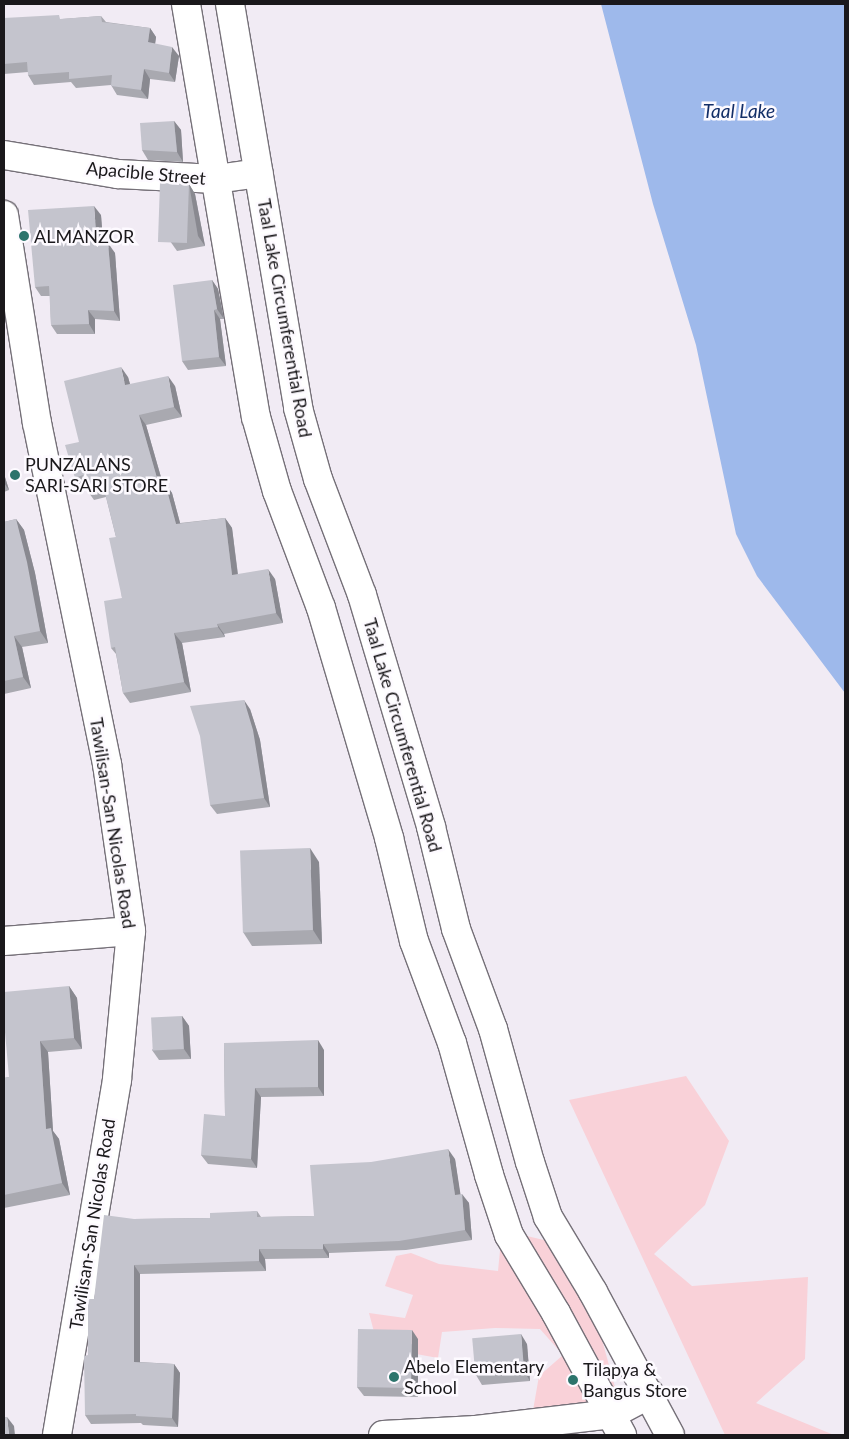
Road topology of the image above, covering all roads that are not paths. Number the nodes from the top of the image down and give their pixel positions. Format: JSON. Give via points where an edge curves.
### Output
{"nodes":[{"id":1,"x":186,"y":4,"type":"edge"},
{"id":2,"x":230,"y":4,"type":"edge"},
{"id":3,"x":4,"y":155,"type":"edge"},
{"id":4,"x":259,"y":173,"type":"junction"},
{"id":5,"x":216,"y":179,"type":"junction"},
{"id":6,"x":4,"y":214,"type":"edge"},
{"id":7,"x":131,"y":931,"type":"junction"},
{"id":8,"x":4,"y":941,"type":"edge"},
{"id":9,"x":650,"y":1394,"type":"junction"},
{"id":10,"x":617,"y":1425,"type":"edge"},
{"id":11,"x":479,"y":1432,"type":"edge"},
{"id":12,"x":58,"y":1435,"type":"edge"},
{"id":13,"x":383,"y":1435,"type":"edge"},
{"id":14,"x":670,"y":1435,"type":"edge"}],
"edges":[{"from":1,"to":5,"type":"main road"},
{"from":2,"to":4,"type":"main road","name":"Taal Lake Circumferential Road"},
{"from":3,"to":5,"type":"main road","name":"Apacible Street","via":[[118,174]]},
{"from":4,"to":5,"type":"main road","name":"Apacible Street"},
{"from":4,"to":9,"type":"main road","name":"Taal Lake Circumferential Road","via":[[300,416],[323,495],[362,595],[431,827],[456,929],[493,1029],[530,1162],[548,1217]]},
{"from":5,"to":10,"type":"main road","via":[[256,417],[277,491],[321,608],[389,838],[414,941],[452,1043],[489,1175],[509,1235]]},
{"from":6,"to":7,"type":"main road","name":"Tawilisan-San Nicolas Road","via":[[37,423],[107,764]]},
{"from":7,"to":8,"type":"main road"},
{"from":7,"to":12,"type":"main road","name":"Tawilisan-San Nicolas Road","via":[[117,1080]]},
{"from":9,"to":10,"type":"main road"},
{"from":9,"to":14,"type":"main road","name":"Taal Lake Circumferential Road"},
{"from":10,"to":11,"type":"main road"},
{"from":11,"to":13,"type":"main road"}]}
